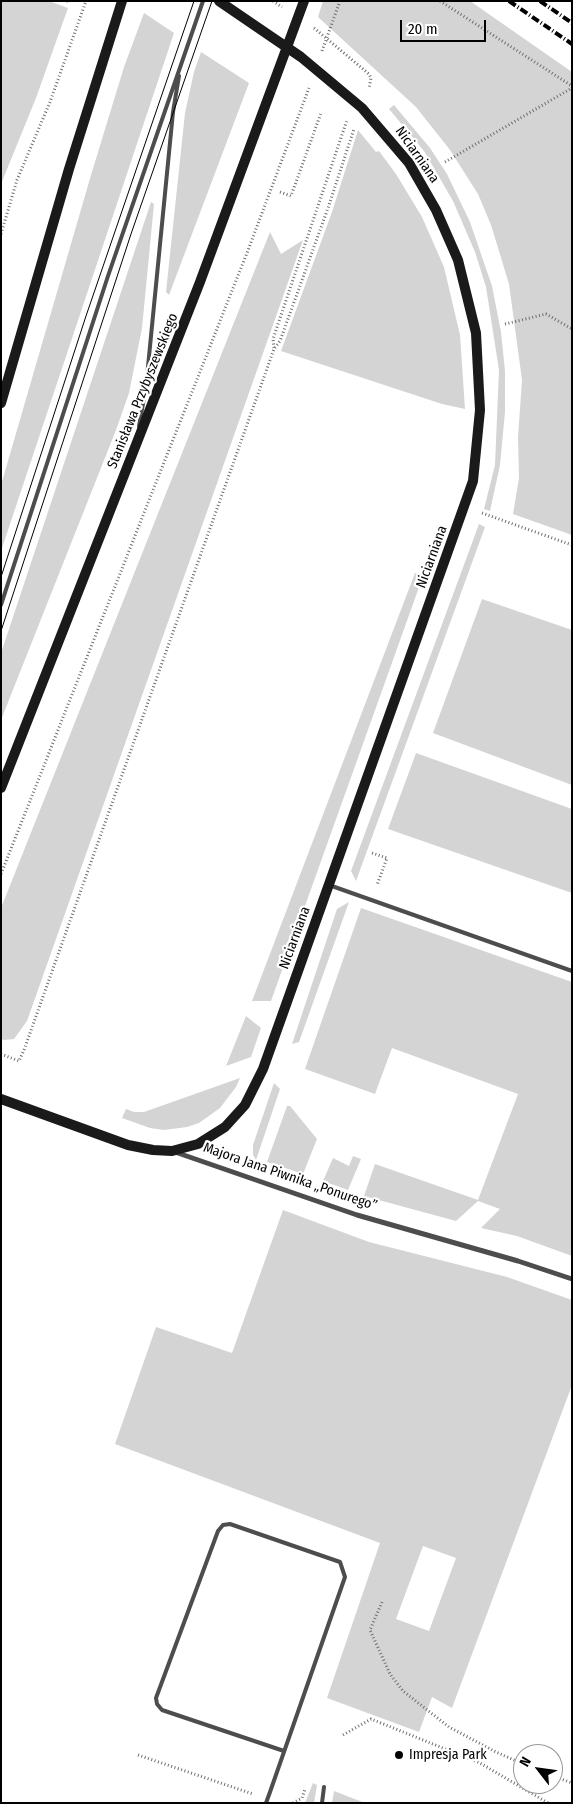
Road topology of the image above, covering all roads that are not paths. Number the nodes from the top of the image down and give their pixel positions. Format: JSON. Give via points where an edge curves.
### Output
{"nodes":[{"id":1,"x":122,"y":1,"type":"edge"},
{"id":2,"x":203,"y":1,"type":"edge"},
{"id":3,"x":219,"y":1,"type":"edge"},
{"id":4,"x":304,"y":1,"type":"edge"},
{"id":5,"x":180,"y":65,"type":"junction"},
{"id":6,"x":1,"y":403,"type":"edge"},
{"id":7,"x":135,"y":448,"type":"junction"},
{"id":8,"x":1,"y":605,"type":"edge"},
{"id":9,"x":1,"y":788,"type":"edge"},
{"id":10,"x":329,"y":885,"type":"junction"},
{"id":11,"x":572,"y":971,"type":"edge"},
{"id":12,"x":1,"y":1099,"type":"edge"},
{"id":13,"x":172,"y":1151,"type":"junction"},
{"id":14,"x":572,"y":1279,"type":"edge"},
{"id":15,"x":284,"y":1751,"type":"junction"},
{"id":16,"x":324,"y":1788,"type":"dead end"},
{"id":17,"x":266,"y":1803,"type":"edge"},
{"id":18,"x":322,"y":1803,"type":"edge"}],
"edges":[{"from":1,"to":6,"type":"street"},
{"from":2,"to":5,"type":"lane"},
{"from":3,"to":10,"type":"street","name":"Niciarniana","via":[[308,62],[362,108],[424,186],[447,232],[468,293],[480,370],[477,453],[465,507]]},
{"from":4,"to":7,"type":"street","name":"Stanisława Przybyszewskiego"},
{"from":5,"to":7,"type":"lane","via":[[146,387]]},
{"from":5,"to":8,"type":"lane"},
{"from":7,"to":9,"type":"street","name":"Stanisława Przybyszewskiego"},
{"from":10,"to":11,"type":"lane"},
{"from":10,"to":13,"type":"street","name":"Niciarniana","via":[[259,1080],[245,1105],[225,1127],[205,1140]]},
{"from":12,"to":13,"type":"street","name":"Majora Jana Piwnika „Ponurego”","via":[[128,1145]]},
{"from":13,"to":14,"type":"street","name":"Majora Jana Piwnika „Ponurego”","via":[[357,1215]]},
{"from":15,"to":15,"type":"lane","via":[[345,1577],[340,1562],[230,1524],[223,1525],[156,1698],[157,1704],[162,1710]]},
{"from":15,"to":17,"type":"lane"},
{"from":16,"to":18,"type":"lane"}]}
